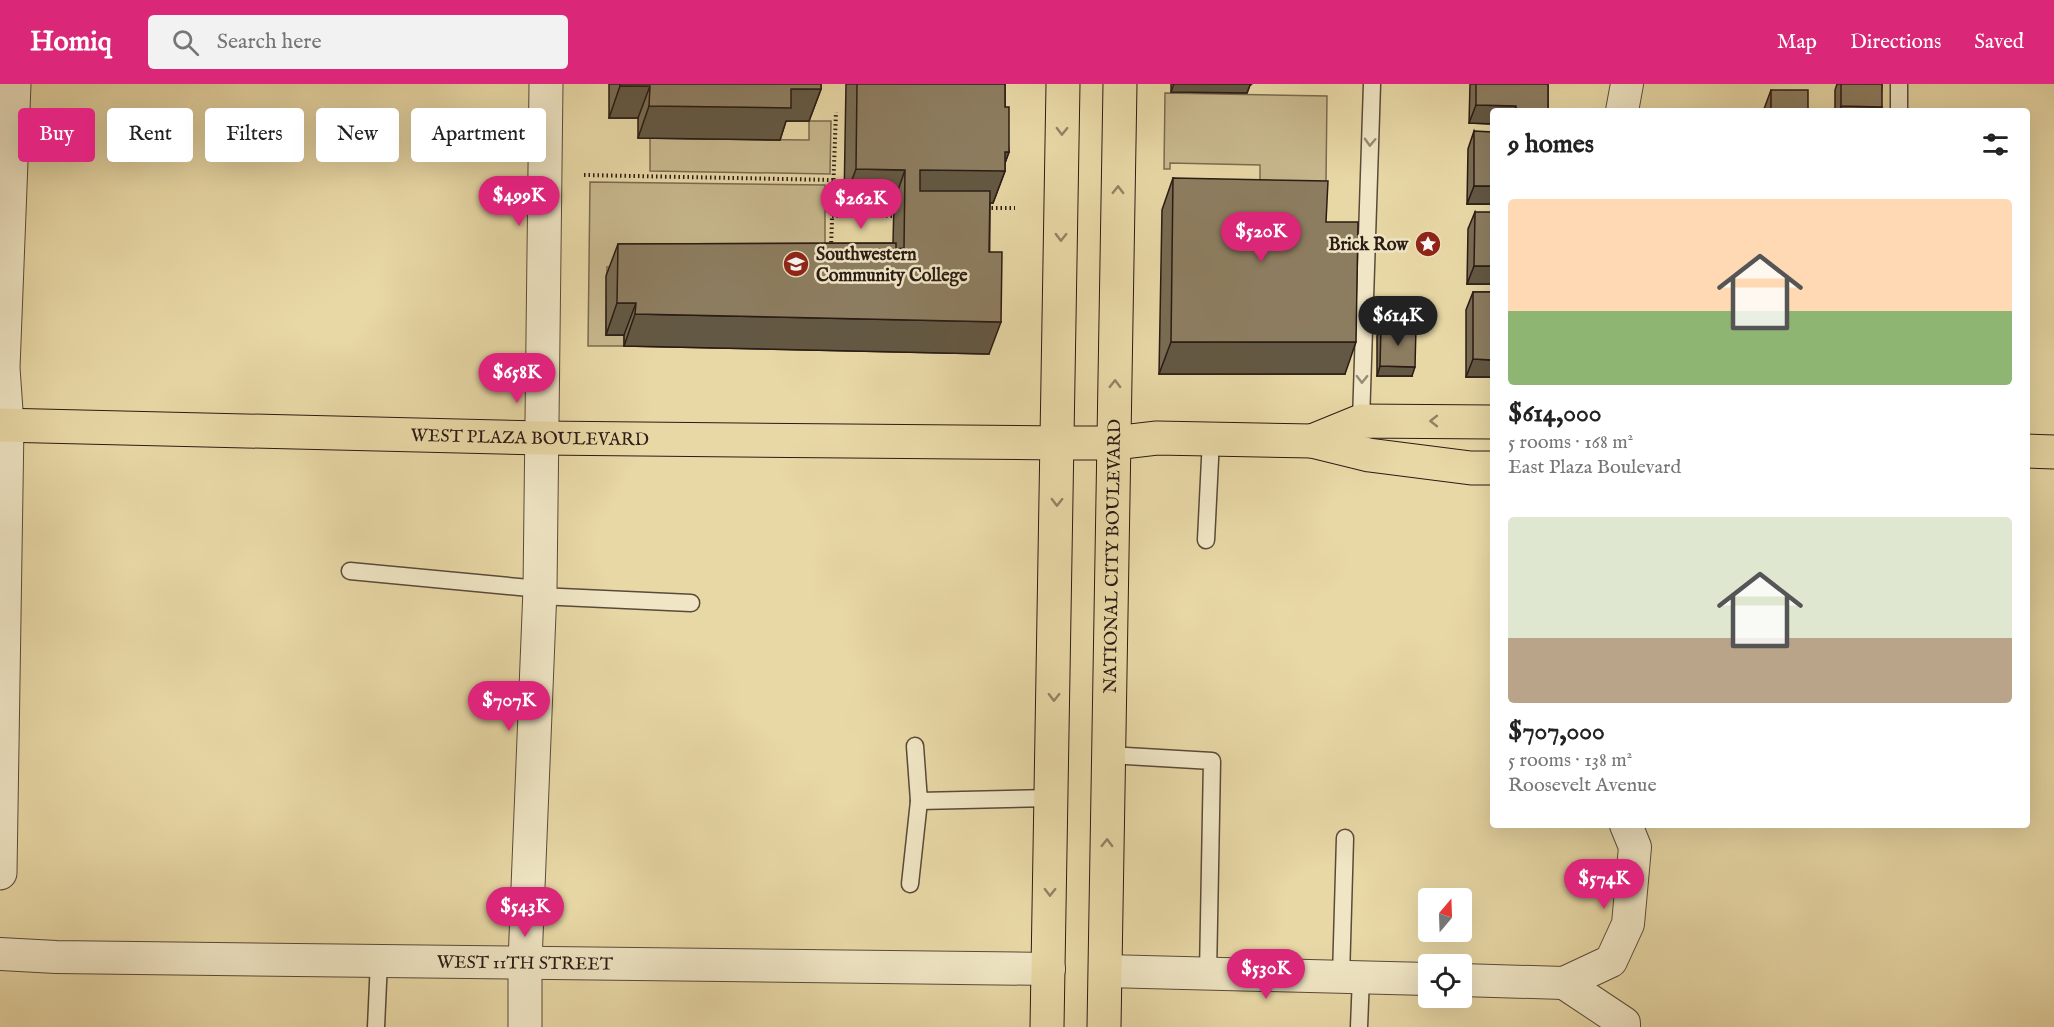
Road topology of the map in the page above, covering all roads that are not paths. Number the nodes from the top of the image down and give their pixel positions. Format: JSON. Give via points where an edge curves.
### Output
{"nodes":[{"id":1,"x":14,"y":84,"type":"edge"},
{"id":2,"x":546,"y":84,"type":"edge"},
{"id":3,"x":1063,"y":84,"type":"edge"},
{"id":4,"x":1120,"y":84,"type":"edge"},
{"id":5,"x":1372,"y":84,"type":"edge"},
{"id":6,"x":1627,"y":84,"type":"edge"},
{"id":7,"x":1899,"y":84,"type":"edge"},
{"id":8,"x":1623,"y":108,"type":"edge"},
{"id":9,"x":1899,"y":108,"type":"edge"},
{"id":10,"x":1361,"y":421,"type":"junction"},
{"id":11,"x":1490,"y":422,"type":"edge"},
{"id":12,"x":4,"y":425,"type":"edge"},
{"id":13,"x":542,"y":438,"type":"junction"},
{"id":14,"x":1211,"y":439,"type":"junction"},
{"id":15,"x":1312,"y":441,"type":"junction"},
{"id":16,"x":1058,"y":443,"type":"junction"},
{"id":17,"x":1114,"y":443,"type":"junction"},
{"id":18,"x":2030,"y":451,"type":"edge"},
{"id":19,"x":2054,"y":452,"type":"edge"},
{"id":20,"x":1490,"y":468,"type":"edge"},
{"id":21,"x":1206,"y":540,"type":"dead end"},
{"id":22,"x":350,"y":571,"type":"dead end"},
{"id":23,"x":540,"y":593,"type":"junction"},
{"id":24,"x":691,"y":603,"type":"dead end"},
{"id":25,"x":915,"y":746,"type":"dead end"},
{"id":26,"x":1108,"y":755,"type":"junction"},
{"id":27,"x":1052,"y":798,"type":"junction"},
{"id":28,"x":919,"y":801,"type":"junction"},
{"id":29,"x":1627,"y":828,"type":"edge"},
{"id":30,"x":1345,"y":838,"type":"dead end"},
{"id":31,"x":0,"y":873,"type":"edge"},
{"id":32,"x":910,"y":884,"type":"dead end"},
{"id":33,"x":0,"y":954,"type":"edge"},
{"id":34,"x":379,"y":961,"type":"junction"},
{"id":35,"x":525,"y":962,"type":"junction"},
{"id":36,"x":1048,"y":969,"type":"junction"},
{"id":37,"x":1105,"y":971,"type":"junction"},
{"id":38,"x":1209,"y":974,"type":"junction"},
{"id":39,"x":1351,"y":977,"type":"junction"},
{"id":40,"x":1418,"y":979,"type":"edge"},
{"id":41,"x":1472,"y":980,"type":"edge"},
{"id":42,"x":1564,"y":983,"type":"junction"},
{"id":43,"x":376,"y":1027,"type":"edge"},
{"id":44,"x":525,"y":1027,"type":"edge"},
{"id":45,"x":1047,"y":1027,"type":"edge"},
{"id":46,"x":1104,"y":1027,"type":"edge"},
{"id":47,"x":1359,"y":1027,"type":"edge"},
{"id":48,"x":1624,"y":1027,"type":"edge"}],
"edges":[{"from":1,"to":12,"type":"street"},
{"from":2,"to":13,"type":"street"},
{"from":3,"to":16,"type":"main road","one_way":true},
{"from":17,"to":4,"type":"main road","name":"NATIONAL CITY BOULEVARD","one_way":true},
{"from":5,"to":10,"type":"lane","one_way":true},
{"from":6,"to":8,"type":"street"},
{"from":7,"to":9,"type":"lane"},
{"from":11,"to":10,"type":"main road","one_way":true},
{"from":10,"to":15,"type":"main road"},
{"from":12,"to":13,"type":"main road","name":"WEST PLAZA BOULEVARD"},
{"from":12,"to":31,"type":"street"},
{"from":13,"to":16,"type":"main road","name":"WEST PLAZA BOULEVARD"},
{"from":13,"to":23,"type":"street"},
{"from":14,"to":15,"type":"main road","name":"WEST PLAZA BOULEVARD"},
{"from":14,"to":17,"type":"main road","name":"WEST PLAZA BOULEVARD","via":[[1156,438]]},
{"from":14,"to":21,"type":"lane"},
{"from":15,"to":20,"type":"main road","via":[[1369,455]]},
{"from":16,"to":17,"type":"main road","name":"WEST PLAZA BOULEVARD"},
{"from":16,"to":27,"type":"main road","one_way":true},
{"from":17,"to":26,"type":"main road","name":"NATIONAL CITY BOULEVARD"},
{"from":18,"to":19,"type":"main road"},
{"from":22,"to":23,"type":"lane"},
{"from":23,"to":24,"type":"lane"},
{"from":23,"to":35,"type":"street"},
{"from":25,"to":28,"type":"lane"},
{"from":37,"to":26,"type":"main road","name":"NATIONAL CITY BOULEVARD","one_way":true},
{"from":26,"to":38,"type":"lane","via":[[1212,762]]},
{"from":27,"to":28,"type":"lane"},
{"from":27,"to":36,"type":"main road","one_way":true},
{"from":28,"to":32,"type":"lane"},
{"from":29,"to":42,"type":"street","via":[[1635,847],[1628,924],[1611,961]]},
{"from":30,"to":39,"type":"lane"},
{"from":33,"to":34,"type":"street","name":"WEST 11TH STREET"},
{"from":34,"to":35,"type":"street","name":"WEST 11TH STREET"},
{"from":34,"to":43,"type":"lane"},
{"from":35,"to":36,"type":"street","name":"WEST 11TH STREET"},
{"from":35,"to":44,"type":"street"},
{"from":36,"to":45,"type":"main road"},
{"from":37,"to":38,"type":"street"},
{"from":37,"to":46,"type":"main road","name":"NATIONAL CITY BOULEVARD"},
{"from":38,"to":39,"type":"street"},
{"from":39,"to":40,"type":"street"},
{"from":39,"to":47,"type":"lane"},
{"from":41,"to":42,"type":"street"},
{"from":42,"to":48,"type":"street","via":[[1624,1023]]}]}
